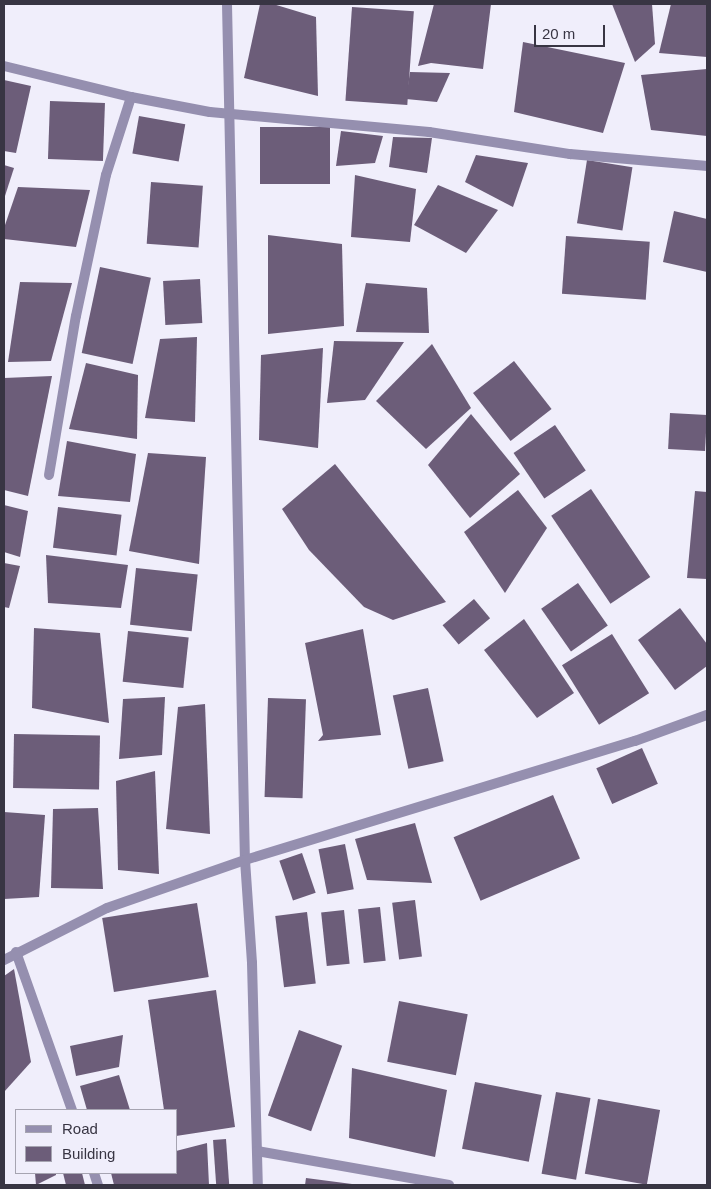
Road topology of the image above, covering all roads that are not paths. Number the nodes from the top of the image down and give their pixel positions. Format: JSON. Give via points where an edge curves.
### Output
{"nodes":[{"id":1,"x":227,"y":4,"type":"edge"},
{"id":2,"x":4,"y":66,"type":"edge"},
{"id":3,"x":130,"y":97,"type":"junction"},
{"id":4,"x":231,"y":113,"type":"junction"},
{"id":5,"x":707,"y":166,"type":"edge"},
{"id":6,"x":49,"y":474,"type":"dead end"},
{"id":7,"x":707,"y":715,"type":"edge"},
{"id":8,"x":245,"y":860,"type":"junction"},
{"id":9,"x":16,"y":952,"type":"junction"},
{"id":10,"x":4,"y":960,"type":"edge"},
{"id":11,"x":72,"y":1109,"type":"edge"},
{"id":12,"x":257,"y":1151,"type":"junction"},
{"id":13,"x":429,"y":1183,"type":"edge"},
{"id":14,"x":258,"y":1185,"type":"edge"},
{"id":15,"x":450,"y":1185,"type":"edge"}],
"edges":[{"from":1,"to":4,"type":"street"},
{"from":2,"to":3,"type":"street"},
{"from":3,"to":4,"type":"street"},
{"from":3,"to":6,"type":"street","via":[[106,175],[76,316]]},
{"from":4,"to":5,"type":"street","via":[[429,132],[570,154]]},
{"from":4,"to":8,"type":"street"},
{"from":7,"to":8,"type":"street","via":[[636,741]]},
{"from":8,"to":9,"type":"street","via":[[107,908]]},
{"from":8,"to":12,"type":"street","via":[[252,963]]},
{"from":9,"to":10,"type":"street"},
{"from":9,"to":11,"type":"street"},
{"from":12,"to":13,"type":"street"},
{"from":12,"to":14,"type":"street"},
{"from":13,"to":15,"type":"street"}]}
